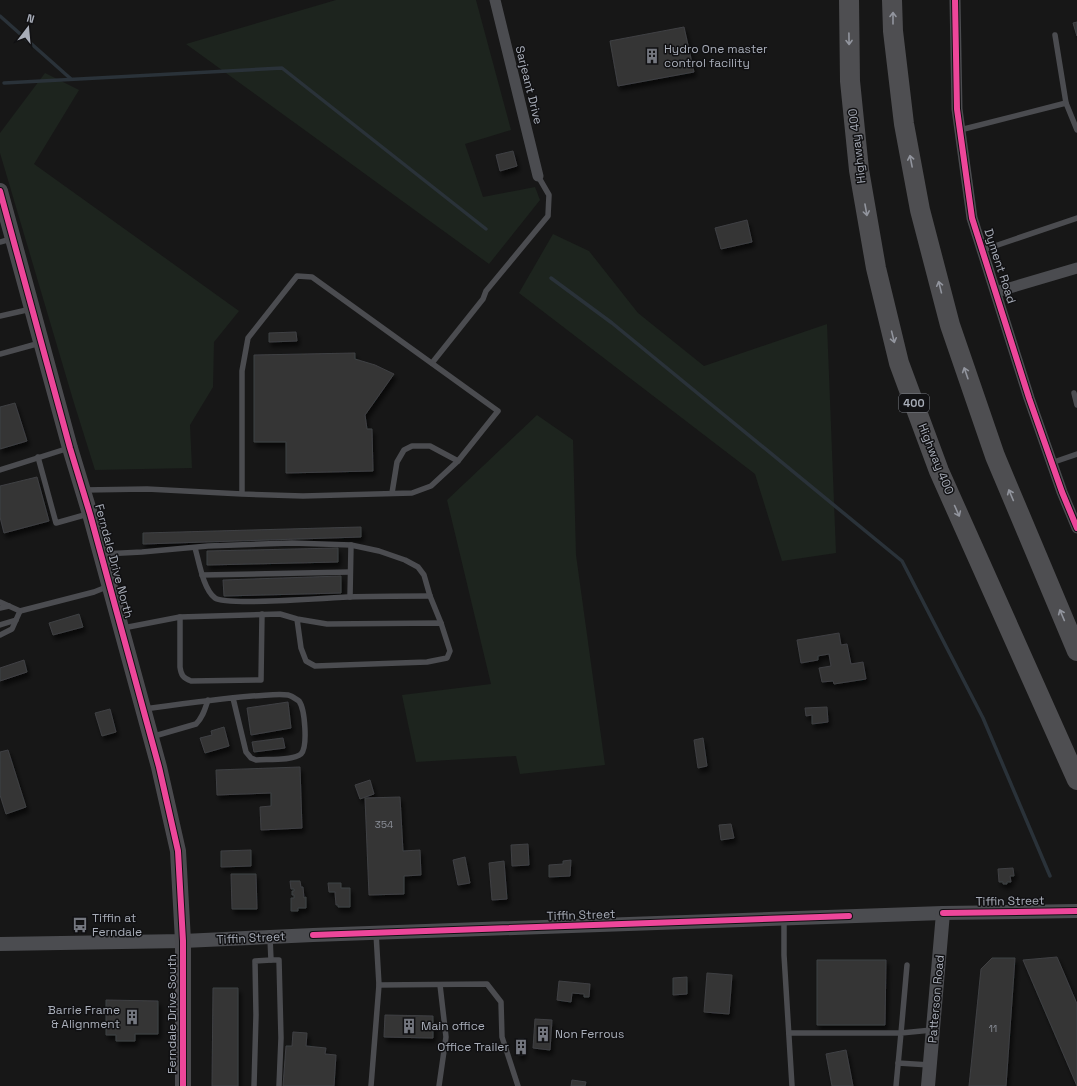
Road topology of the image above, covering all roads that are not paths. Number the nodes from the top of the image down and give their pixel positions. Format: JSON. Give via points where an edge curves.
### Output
{"nodes":[{"id":1,"x":495,"y":0,"type":"edge"},
{"id":2,"x":849,"y":0,"type":"edge"},
{"id":3,"x":892,"y":0,"type":"edge"},
{"id":4,"x":954,"y":0,"type":"edge"},
{"id":5,"x":1055,"y":35,"type":"dead end"},
{"id":6,"x":1066,"y":103,"type":"junction"},
{"id":7,"x":960,"y":130,"type":"junction"},
{"id":8,"x":1077,"y":130,"type":"edge"},
{"id":9,"x":538,"y":176,"type":"joint"},
{"id":10,"x":0,"y":191,"type":"edge"},
{"id":11,"x":1077,"y":218,"type":"edge"},
{"id":12,"x":7,"y":240,"type":"edge"},
{"id":13,"x":983,"y":250,"type":"junction"},
{"id":14,"x":1077,"y":268,"type":"edge"},
{"id":15,"x":996,"y":292,"type":"junction"},
{"id":16,"x":32,"y":308,"type":"junction"},
{"id":17,"x":0,"y":316,"type":"edge"},
{"id":18,"x":42,"y":342,"type":"junction"},
{"id":19,"x":0,"y":354,"type":"edge"},
{"id":20,"x":432,"y":363,"type":"junction"},
{"id":21,"x":1074,"y":393,"type":"dead end"},
{"id":22,"x":1077,"y":405,"type":"edge"},
{"id":23,"x":70,"y":448,"type":"junction"},
{"id":24,"x":1077,"y":454,"type":"edge"},
{"id":25,"x":38,"y":457,"type":"junction"},
{"id":26,"x":458,"y":461,"type":"junction"},
{"id":27,"x":1051,"y":462,"type":"junction"},
{"id":28,"x":0,"y":470,"type":"edge"},
{"id":29,"x":83,"y":490,"type":"junction"},
{"id":30,"x":392,"y":493,"type":"junction"},
{"id":31,"x":242,"y":494,"type":"junction"},
{"id":32,"x":90,"y":514,"type":"junction"},
{"id":33,"x":1077,"y":528,"type":"edge"},
{"id":34,"x":351,"y":545,"type":"junction"},
{"id":35,"x":195,"y":548,"type":"junction"},
{"id":36,"x":100,"y":554,"type":"junction"},
{"id":37,"x":350,"y":572,"type":"junction"},
{"id":38,"x":202,"y":575,"type":"junction"},
{"id":39,"x":109,"y":586,"type":"junction"},
{"id":40,"x":430,"y":596,"type":"junction"},
{"id":41,"x":350,"y":597,"type":"junction"},
{"id":42,"x":0,"y":602,"type":"edge"},
{"id":43,"x":9,"y":606,"type":"junction"},
{"id":44,"x":0,"y":608,"type":"edge"},
{"id":45,"x":20,"y":611,"type":"junction"},
{"id":46,"x":262,"y":614,"type":"junction"},
{"id":47,"x":180,"y":617,"type":"junction"},
{"id":48,"x":297,"y":619,"type":"junction"},
{"id":49,"x":16,"y":620,"type":"junction"},
{"id":50,"x":441,"y":623,"type":"junction"},
{"id":51,"x":0,"y":624,"type":"edge"},
{"id":52,"x":121,"y":628,"type":"junction"},
{"id":53,"x":0,"y":635,"type":"edge"},
{"id":54,"x":1077,"y":651,"type":"edge"},
{"id":55,"x":233,"y":698,"type":"junction"},
{"id":56,"x":208,"y":700,"type":"junction"},
{"id":57,"x":143,"y":709,"type":"junction"},
{"id":58,"x":151,"y":737,"type":"junction"},
{"id":59,"x":1077,"y":780,"type":"edge"},
{"id":60,"x":1077,"y":911,"type":"edge"},
{"id":61,"x":943,"y":913,"type":"junction"},
{"id":62,"x":784,"y":919,"type":"junction"},
{"id":63,"x":376,"y":933,"type":"junction"},
{"id":64,"x":270,"y":937,"type":"junction"},
{"id":65,"x":183,"y":941,"type":"junction"},
{"id":66,"x":0,"y":944,"type":"edge"},
{"id":67,"x":271,"y":960,"type":"junction"},
{"id":68,"x":907,"y":965,"type":"dead end"},
{"id":69,"x":379,"y":985,"type":"junction"},
{"id":70,"x":440,"y":985,"type":"junction"},
{"id":71,"x":933,"y":1030,"type":"junction"},
{"id":72,"x":789,"y":1033,"type":"junction"},
{"id":73,"x":901,"y":1033,"type":"junction"},
{"id":74,"x":898,"y":1063,"type":"junction"},
{"id":75,"x":930,"y":1065,"type":"junction"},
{"id":76,"x":182,"y":1086,"type":"edge"},
{"id":77,"x":254,"y":1086,"type":"edge"},
{"id":78,"x":279,"y":1086,"type":"edge"},
{"id":79,"x":371,"y":1086,"type":"edge"},
{"id":80,"x":439,"y":1086,"type":"edge"},
{"id":81,"x":518,"y":1086,"type":"edge"},
{"id":82,"x":792,"y":1086,"type":"edge"},
{"id":83,"x":896,"y":1086,"type":"edge"},
{"id":84,"x":928,"y":1086,"type":"edge"}],
"edges":[{"from":1,"to":9,"type":"street","name":"Sarjeant Drive"},
{"from":2,"to":59,"type":"highway","name":"Highway 400","number":"400","one_way":true,"via":[[850,80],[859,170],[876,268],[899,363],[939,471]]},
{"from":54,"to":3,"type":"highway","one_way":true,"via":[[995,456],[950,325],[920,210],[904,124]]},
{"from":4,"to":7,"type":"street","name":"Dyment Road","via":[[957,109]]},
{"from":5,"to":6,"type":"lane"},
{"from":6,"to":7,"type":"lane"},
{"from":6,"to":8,"type":"lane"},
{"from":7,"to":13,"type":"street","name":"Dyment Road","via":[[972,218]]},
{"from":9,"to":20,"type":"lane","via":[[549,195],[548,216],[486,291]]},
{"from":10,"to":12,"type":"main road","name":"Ferndale Drive North"},
{"from":11,"to":13,"type":"lane"},
{"from":12,"to":16,"type":"main road","name":"Ferndale Drive North"},
{"from":13,"to":15,"type":"street","name":"Dyment Road"},
{"from":14,"to":15,"type":"street"},
{"from":15,"to":27,"type":"street","name":"Dyment Road"},
{"from":16,"to":17,"type":"lane"},
{"from":16,"to":18,"type":"main road","name":"Ferndale Drive North"},
{"from":18,"to":19,"type":"lane"},
{"from":18,"to":23,"type":"main road","name":"Ferndale Drive North"},
{"from":20,"to":26,"type":"lane","via":[[498,412]]},
{"from":20,"to":31,"type":"lane","via":[[312,277],[297,276],[248,338],[242,371]]},
{"from":21,"to":22,"type":"lane"},
{"from":23,"to":25,"type":"lane"},
{"from":23,"to":29,"type":"main road","name":"Ferndale Drive North"},
{"from":24,"to":27,"type":"lane"},
{"from":25,"to":28,"type":"lane"},
{"from":25,"to":32,"type":"lane","via":[[56,523]]},
{"from":26,"to":30,"type":"lane","via":[[431,486],[412,493]]},
{"from":26,"to":30,"type":"lane","via":[[430,446],[412,446],[404,450],[397,462]]},
{"from":27,"to":33,"type":"street","name":"Dyment Road"},
{"from":29,"to":31,"type":"lane","via":[[147,489]]},
{"from":29,"to":32,"type":"main road","name":"Ferndale Drive North"},
{"from":30,"to":31,"type":"lane","via":[[303,496]]},
{"from":32,"to":36,"type":"main road","name":"Ferndale Drive North"},
{"from":34,"to":35,"type":"lane","via":[[292,543]]},
{"from":34,"to":37,"type":"lane"},
{"from":34,"to":40,"type":"lane","via":[[386,553],[418,567],[424,575]]},
{"from":35,"to":36,"type":"lane"},
{"from":35,"to":38,"type":"lane"},
{"from":36,"to":39,"type":"main road","name":"Ferndale Drive North"},
{"from":37,"to":38,"type":"lane"},
{"from":37,"to":41,"type":"lane"},
{"from":38,"to":41,"type":"lane","via":[[208,591],[223,601]]},
{"from":39,"to":45,"type":"lane"},
{"from":39,"to":52,"type":"main road","name":"Ferndale Drive North"},
{"from":40,"to":41,"type":"lane"},
{"from":40,"to":50,"type":"lane"},
{"from":42,"to":43,"type":"lane"},
{"from":43,"to":44,"type":"lane"},
{"from":43,"to":45,"type":"lane"},
{"from":45,"to":49,"type":"lane"},
{"from":46,"to":47,"type":"lane"},
{"from":46,"to":47,"type":"lane","via":[[261,680],[191,681],[184,678],[180,667]]},
{"from":46,"to":48,"type":"lane","via":[[280,614]]},
{"from":47,"to":52,"type":"lane"},
{"from":48,"to":50,"type":"lane","via":[[327,624]]},
{"from":48,"to":50,"type":"lane","via":[[301,648],[306,661],[315,666],[427,662],[447,658],[450,651]]},
{"from":49,"to":51,"type":"lane"},
{"from":49,"to":53,"type":"lane","via":[[12,629]]},
{"from":52,"to":57,"type":"main road","name":"Ferndale Drive North"},
{"from":55,"to":55,"type":"lane","via":[[282,695],[295,698],[303,712],[306,743],[302,753],[296,757],[256,760],[251,758],[246,752]]},
{"from":55,"to":56,"type":"lane"},
{"from":56,"to":57,"type":"lane"},
{"from":56,"to":58,"type":"lane","via":[[196,724]]},
{"from":57,"to":58,"type":"main road","name":"Ferndale Drive North"},
{"from":58,"to":65,"type":"main road","name":"Ferndale Drive North","via":[[178,851]]},
{"from":60,"to":61,"type":"street","name":"Tiffin Street"},
{"from":61,"to":62,"type":"street","name":"Tiffin Street"},
{"from":61,"to":71,"type":"street","name":"Patterson Road"},
{"from":62,"to":63,"type":"street","name":"Tiffin Street"},
{"from":62,"to":72,"type":"lane"},
{"from":63,"to":64,"type":"street","name":"Tiffin Street"},
{"from":63,"to":69,"type":"lane"},
{"from":64,"to":65,"type":"street","name":"Tiffin Street"},
{"from":64,"to":67,"type":"lane"},
{"from":65,"to":66,"type":"street","name":"Tiffin Street"},
{"from":65,"to":76,"type":"main road","name":"Ferndale Drive South"},
{"from":67,"to":77,"type":"lane","via":[[256,961]]},
{"from":67,"to":78,"type":"lane","via":[[279,960],[282,1032]]},
{"from":68,"to":73,"type":"lane"},
{"from":69,"to":70,"type":"lane"},
{"from":69,"to":79,"type":"lane"},
{"from":70,"to":80,"type":"lane","via":[[446,1037]]},
{"from":70,"to":81,"type":"lane","via":[[488,984],[501,1002],[502,1037]]},
{"from":71,"to":73,"type":"lane"},
{"from":71,"to":75,"type":"street","name":"Patterson Road"},
{"from":72,"to":73,"type":"lane"},
{"from":72,"to":82,"type":"lane"},
{"from":73,"to":74,"type":"lane"},
{"from":74,"to":75,"type":"lane"},
{"from":74,"to":83,"type":"lane"},
{"from":75,"to":84,"type":"street","name":"Patterson Road"}]}
